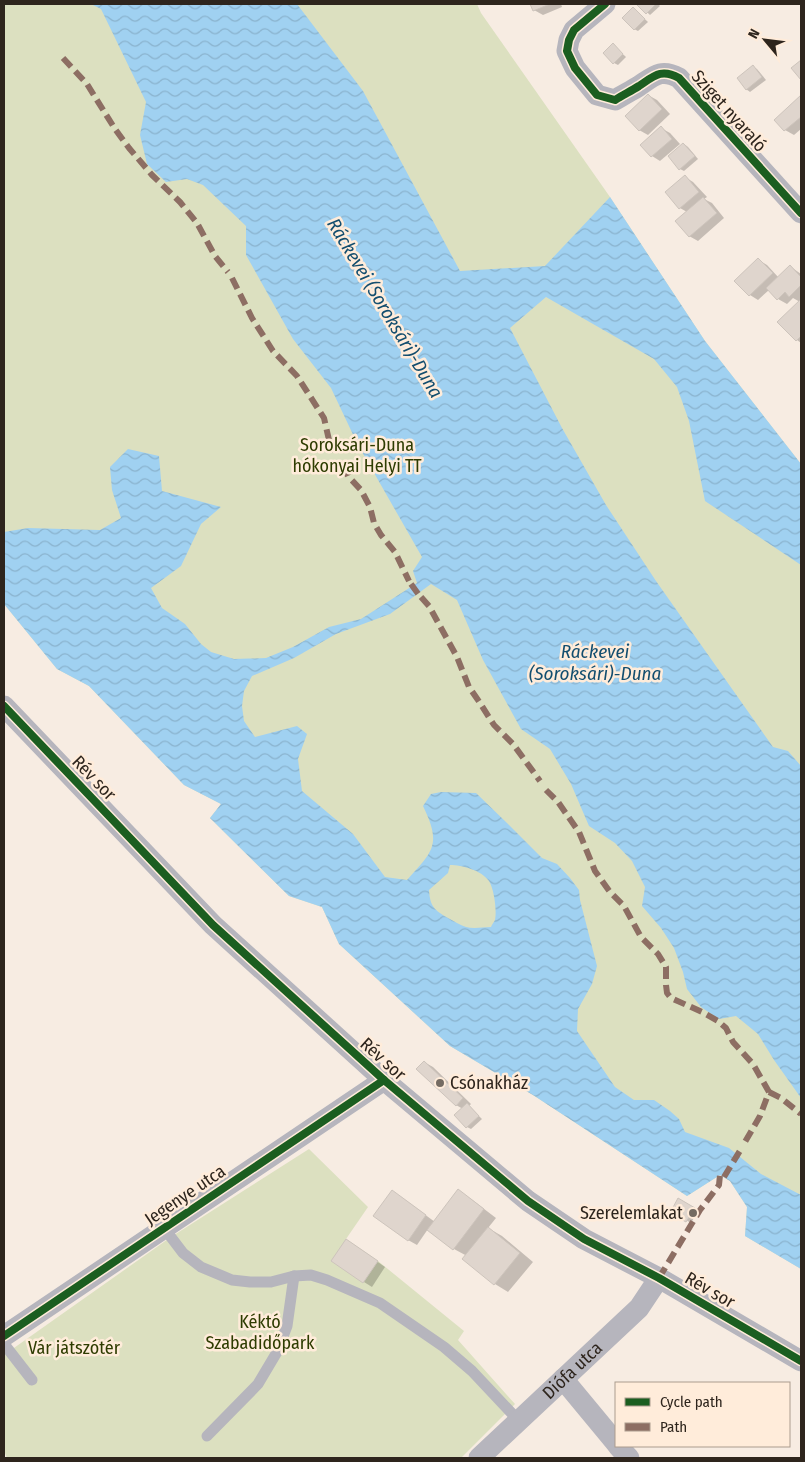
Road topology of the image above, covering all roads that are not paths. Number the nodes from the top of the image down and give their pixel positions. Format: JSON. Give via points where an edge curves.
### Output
{"nodes":[{"id":1,"x":605,"y":4,"type":"edge"},
{"id":2,"x":801,"y":213,"type":"edge"},
{"id":3,"x":4,"y":706,"type":"edge"},
{"id":4,"x":384,"y":1080,"type":"junction"},
{"id":5,"x":164,"y":1228,"type":"junction"},
{"id":6,"x":294,"y":1276,"type":"junction"},
{"id":7,"x":659,"y":1278,"type":"junction"},
{"id":8,"x":4,"y":1336,"type":"edge"},
{"id":9,"x":4,"y":1344,"type":"edge"},
{"id":10,"x":801,"y":1361,"type":"edge"},
{"id":11,"x":563,"y":1379,"type":"junction"},
{"id":12,"x":32,"y":1380,"type":"dead end"},
{"id":13,"x":519,"y":1421,"type":"junction"},
{"id":14,"x":207,"y":1436,"type":"dead end"},
{"id":15,"x":615,"y":1443,"type":"edge"},
{"id":16,"x":619,"y":1447,"type":"edge"},
{"id":17,"x":479,"y":1458,"type":"edge"},
{"id":18,"x":629,"y":1458,"type":"edge"}],
"edges":[{"from":1,"to":2,"type":"street","name":"Sziget nyaraló","via":[[574,30],[566,51],[597,96],[615,100],[660,74],[670,73],[679,78]]},
{"from":3,"to":4,"type":"street","name":"Rév sor","via":[[213,925]]},
{"from":4,"to":5,"type":"street","name":"Jegenye utca"},
{"from":4,"to":7,"type":"street","name":"Rév sor","via":[[528,1201],[584,1238]]},
{"from":5,"to":6,"type":"lane","via":[[183,1253],[201,1267],[232,1280],[271,1282]]},
{"from":5,"to":8,"type":"street","name":"Jegenye utca"},
{"from":6,"to":13,"type":"lane","via":[[311,1275],[327,1280],[380,1303],[472,1370]]},
{"from":6,"to":14,"type":"lane","via":[[287,1326],[277,1352],[258,1384]]},
{"from":7,"to":10,"type":"street","name":"Rév sor"},
{"from":7,"to":11,"type":"street","name":"Diófa utca","via":[[639,1308]]},
{"from":9,"to":12,"type":"lane"},
{"from":11,"to":13,"type":"street","name":"Diófa utca"},
{"from":11,"to":15,"type":"street"},
{"from":13,"to":17,"type":"street","name":"Diófa utca"},
{"from":16,"to":18,"type":"street"}]}
